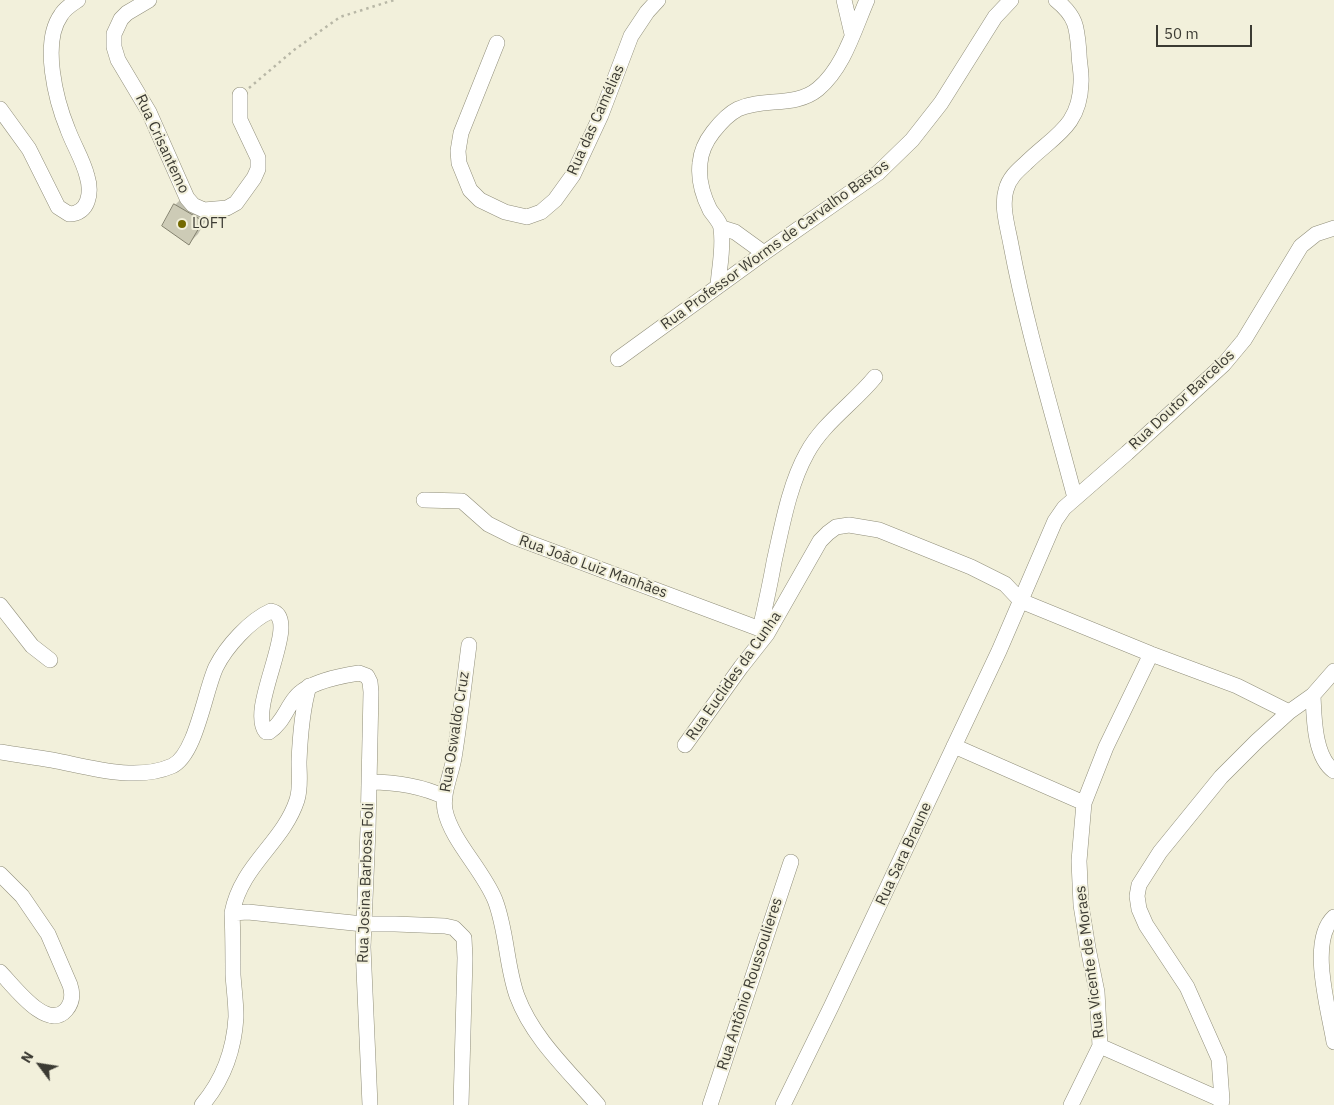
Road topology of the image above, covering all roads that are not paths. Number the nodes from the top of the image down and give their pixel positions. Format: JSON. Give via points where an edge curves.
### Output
{"nodes":[{"id":1,"x":78,"y":0,"type":"edge"},
{"id":2,"x":149,"y":0,"type":"edge"},
{"id":3,"x":658,"y":0,"type":"edge"},
{"id":4,"x":844,"y":0,"type":"edge"},
{"id":5,"x":867,"y":0,"type":"edge"},
{"id":6,"x":1011,"y":0,"type":"edge"},
{"id":7,"x":1056,"y":0,"type":"edge"},
{"id":8,"x":852,"y":34,"type":"junction"},
{"id":9,"x":497,"y":43,"type":"dead end"},
{"id":10,"x":240,"y":95,"type":"road end"},
{"id":11,"x":0,"y":109,"type":"edge"},
{"id":12,"x":722,"y":228,"type":"junction"},
{"id":13,"x":1334,"y":228,"type":"edge"},
{"id":14,"x":764,"y":253,"type":"junction"},
{"id":15,"x":718,"y":286,"type":"junction"},
{"id":16,"x":618,"y":359,"type":"dead end"},
{"id":17,"x":874,"y":376,"type":"dead end"},
{"id":18,"x":1075,"y":498,"type":"junction"},
{"id":19,"x":424,"y":500,"type":"dead end"},
{"id":20,"x":1021,"y":601,"type":"junction"},
{"id":21,"x":0,"y":605,"type":"edge"},
{"id":22,"x":763,"y":632,"type":"junction"},
{"id":23,"x":469,"y":646,"type":"dead end"},
{"id":24,"x":1151,"y":654,"type":"junction"},
{"id":25,"x":50,"y":660,"type":"dead end"},
{"id":26,"x":1334,"y":671,"type":"edge"},
{"id":27,"x":310,"y":686,"type":"junction"},
{"id":28,"x":1313,"y":695,"type":"junction"},
{"id":29,"x":1289,"y":712,"type":"junction"},
{"id":30,"x":686,"y":745,"type":"dead end"},
{"id":31,"x":954,"y":746,"type":"junction"},
{"id":32,"x":0,"y":752,"type":"edge"},
{"id":33,"x":1334,"y":771,"type":"edge"},
{"id":34,"x":370,"y":782,"type":"junction"},
{"id":35,"x":444,"y":798,"type":"junction"},
{"id":36,"x":1084,"y":803,"type":"junction"},
{"id":37,"x":791,"y":862,"type":"dead end"},
{"id":38,"x":0,"y":874,"type":"edge"},
{"id":39,"x":232,"y":913,"type":"junction"},
{"id":40,"x":1334,"y":917,"type":"edge"},
{"id":41,"x":363,"y":924,"type":"junction"},
{"id":42,"x":0,"y":972,"type":"edge"},
{"id":43,"x":1334,"y":1042,"type":"edge"},
{"id":44,"x":1100,"y":1046,"type":"junction"},
{"id":45,"x":1222,"y":1103,"type":"edge"},
{"id":46,"x":202,"y":1105,"type":"edge"},
{"id":47,"x":370,"y":1105,"type":"edge"},
{"id":48,"x":461,"y":1105,"type":"edge"},
{"id":49,"x":598,"y":1105,"type":"edge"},
{"id":50,"x":710,"y":1105,"type":"edge"},
{"id":51,"x":783,"y":1105,"type":"edge"},
{"id":52,"x":1070,"y":1105,"type":"edge"}],
"edges":[{"from":1,"to":11,"type":"street","via":[[58,19],[52,48],[58,100],[89,182],[86,207],[80,212],[69,214],[58,207],[28,149]]},
{"from":2,"to":10,"type":"street","name":"Rua Crisantemo","via":[[127,13],[116,26],[115,54],[149,112],[187,198],[204,210],[227,208],[236,203],[258,168],[258,158],[240,120]]},
{"from":3,"to":9,"type":"street","name":"Rua das Camélias","via":[[631,36],[601,115],[573,175],[555,200],[541,212],[527,217],[505,212],[480,200],[470,190],[459,163],[461,133]]},
{"from":4,"to":8,"type":"street"},
{"from":5,"to":8,"type":"street"},
{"from":6,"to":14,"type":"street","name":"Rua Professor Worms de Carvalho Bastos","via":[[912,140],[878,173]]},
{"from":7,"to":18,"type":"street","via":[[1072,17],[1078,31],[1082,82],[1079,103],[1073,120],[1011,177],[1005,190],[1004,208],[1022,296]]},
{"from":8,"to":12,"type":"street","via":[[835,69],[817,90],[804,98],[740,108],[719,124],[708,138],[700,160],[702,190]]},
{"from":12,"to":14,"type":"street","via":[[735,232]]},
{"from":12,"to":15,"type":"street"},
{"from":13,"to":18,"type":"street","name":"Rua Doutor Barcelos","via":[[1316,234],[1301,246],[1244,340],[1224,364]]},
{"from":14,"to":15,"type":"street","name":"Rua Professor Worms de Carvalho Bastos"},
{"from":15,"to":16,"type":"street","name":"Rua Professor Worms de Carvalho Bastos"},
{"from":17,"to":22,"type":"street","via":[[862,393],[814,442],[801,465],[786,508]]},
{"from":18,"to":20,"type":"street","name":"Rua Sara Braune","via":[[1055,521]]},
{"from":19,"to":22,"type":"street","name":"Rua João Luiz Manhães","via":[[462,501],[488,524],[514,537]]},
{"from":20,"to":22,"type":"street","name":"Rua Euclides da Cunha","via":[[1004,584],[971,567],[879,530],[849,525],[836,527],[820,541]]},
{"from":20,"to":24,"type":"street"},
{"from":20,"to":31,"type":"street","name":"Rua Sara Braune"},
{"from":21,"to":25,"type":"street","via":[[32,646]]},
{"from":22,"to":30,"type":"street","name":"Rua Euclides da Cunha"},
{"from":23,"to":35,"type":"street","name":"Rua Oswaldo Cruz","via":[[456,744]]},
{"from":24,"to":29,"type":"street","via":[[1237,686]]},
{"from":24,"to":36,"type":"street","name":"Rua Vicente de Moraes","via":[[1106,747]]},
{"from":26,"to":28,"type":"street"},
{"from":27,"to":32,"type":"street","via":[[294,700],[275,727],[269,732],[264,731],[262,702],[281,627],[278,613],[271,611],[239,636],[222,656],[212,676],[197,727],[175,765],[149,771],[111,772]]},
{"from":27,"to":34,"type":"street","name":"Rua Josina Barbosa Foli","via":[[354,674],[369,678]]},
{"from":27,"to":39,"type":"street","via":[[304,707],[297,800],[284,826],[241,885]]},
{"from":28,"to":29,"type":"street"},
{"from":28,"to":33,"type":"street","via":[[1315,730],[1321,754]]},
{"from":29,"to":45,"type":"street","via":[[1221,777],[1160,852],[1139,885],[1136,896],[1146,925],[1187,986],[1208,1033],[1219,1060]]},
{"from":31,"to":36,"type":"street"},
{"from":31,"to":51,"type":"street","name":"Rua Sara Braune"},
{"from":34,"to":35,"type":"street","via":[[407,785]]},
{"from":34,"to":41,"type":"street","name":"Rua Josina Barbosa Foli"},
{"from":35,"to":49,"type":"street","name":"Rua Oswaldo Cruz","via":[[453,830],[494,899],[516,994],[530,1025]]},
{"from":36,"to":44,"type":"street","name":"Rua Vicente de Moraes","via":[[1081,905],[1097,992]]},
{"from":37,"to":50,"type":"street","name":"Rua Antônio Roussoulieres"},
{"from":38,"to":42,"type":"street","via":[[22,896],[48,934],[73,993],[71,1003],[57,1017],[49,1016],[27,1000]]},
{"from":39,"to":41,"type":"street"},
{"from":39,"to":46,"type":"street","via":[[236,1017],[232,1043],[220,1081]]},
{"from":40,"to":43,"type":"street","via":[[1324,933],[1320,950]]},
{"from":41,"to":47,"type":"street","name":"Rua Josina Barbosa Foli"},
{"from":41,"to":48,"type":"street","via":[[445,926],[454,928],[464,938]]},
{"from":44,"to":45,"type":"street"},
{"from":44,"to":52,"type":"street","name":"Rua Vicente de Moraes"}]}
